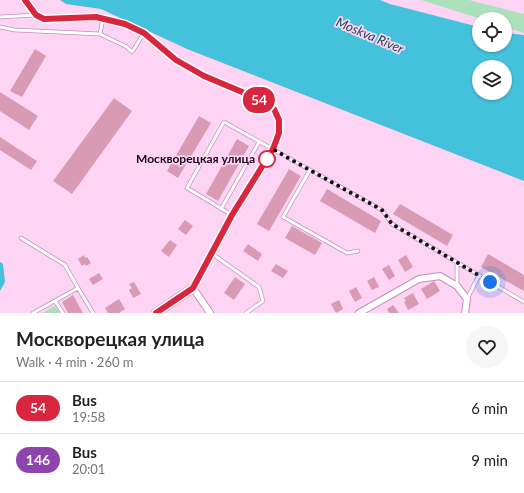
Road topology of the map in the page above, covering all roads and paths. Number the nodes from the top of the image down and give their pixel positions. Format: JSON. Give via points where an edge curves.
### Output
{"nodes":[{"id":1,"x":25,"y":0,"type":"edge"},
{"id":2,"x":36,"y":15,"type":"junction"},
{"id":3,"x":0,"y":17,"type":"edge"},
{"id":4,"x":103,"y":18,"type":"junction"},
{"id":5,"x":0,"y":27,"type":"edge"},
{"id":6,"x":144,"y":33,"type":"junction"},
{"id":7,"x":100,"y":34,"type":"junction"},
{"id":8,"x":259,"y":142,"type":"junction"},
{"id":9,"x":273,"y":149,"type":"junction"},
{"id":10,"x":310,"y":170,"type":"junction"},
{"id":11,"x":221,"y":209,"type":"junction"},
{"id":12,"x":232,"y":215,"type":"junction"},
{"id":13,"x":21,"y":238,"type":"dead end"},
{"id":14,"x":358,"y":251,"type":"dead end"},
{"id":15,"x":211,"y":253,"type":"junction"},
{"id":16,"x":457,"y":263,"type":"junction"},
{"id":17,"x":479,"y":275,"type":"junction"},
{"id":18,"x":457,"y":286,"type":"junction"},
{"id":19,"x":78,"y":288,"type":"junction"},
{"id":20,"x":193,"y":288,"type":"junction"},
{"id":21,"x":467,"y":299,"type":"junction"},
{"id":22,"x":55,"y":301,"type":"junction"},
{"id":23,"x":524,"y":302,"type":"edge"},
{"id":24,"x":33,"y":313,"type":"edge"},
{"id":25,"x":63,"y":313,"type":"edge"},
{"id":26,"x":93,"y":313,"type":"edge"},
{"id":27,"x":156,"y":313,"type":"edge"},
{"id":28,"x":210,"y":313,"type":"edge"},
{"id":29,"x":246,"y":313,"type":"edge"},
{"id":30,"x":360,"y":313,"type":"edge"},
{"id":31,"x":465,"y":313,"type":"edge"}],
"edges":[{"from":1,"to":2,"type":"street"},
{"from":2,"to":3,"type":"lane"},
{"from":2,"to":4,"type":"street","via":[[44,19]]},
{"from":4,"to":6,"type":"street"},
{"from":4,"to":7,"type":"lane"},
{"from":5,"to":7,"type":"lane"},
{"from":6,"to":7,"type":"lane","via":[[132,52]]},
{"from":6,"to":9,"type":"street","via":[[176,60],[274,109],[279,120],[279,133]]},
{"from":8,"to":9,"type":"lane"},
{"from":8,"to":11,"type":"lane"},
{"from":8,"to":11,"type":"lane","via":[[224,122],[187,188]]},
{"from":9,"to":10,"type":"lane"},
{"from":9,"to":12,"type":"street"},
{"from":10,"to":14,"type":"lane","via":[[283,217],[347,253]]},
{"from":10,"to":16,"type":"lane","via":[[382,210],[392,224]]},
{"from":11,"to":12,"type":"lane"},
{"from":12,"to":15,"type":"street"},
{"from":13,"to":19,"type":"lane","via":[[65,265]]},
{"from":15,"to":20,"type":"street"},
{"from":15,"to":29,"type":"lane","via":[[259,287],[263,301]]},
{"from":16,"to":17,"type":"lane"},
{"from":16,"to":18,"type":"lane"},
{"from":17,"to":21,"type":"lane"},
{"from":17,"to":23,"type":"lane"},
{"from":18,"to":21,"type":"street"},
{"from":18,"to":30,"type":"street","via":[[440,276],[419,279]]},
{"from":19,"to":22,"type":"lane"},
{"from":19,"to":26,"type":"lane"},
{"from":20,"to":27,"type":"street"},
{"from":20,"to":28,"type":"street"},
{"from":21,"to":31,"type":"street"},
{"from":22,"to":24,"type":"lane"},
{"from":22,"to":25,"type":"lane"}]}
